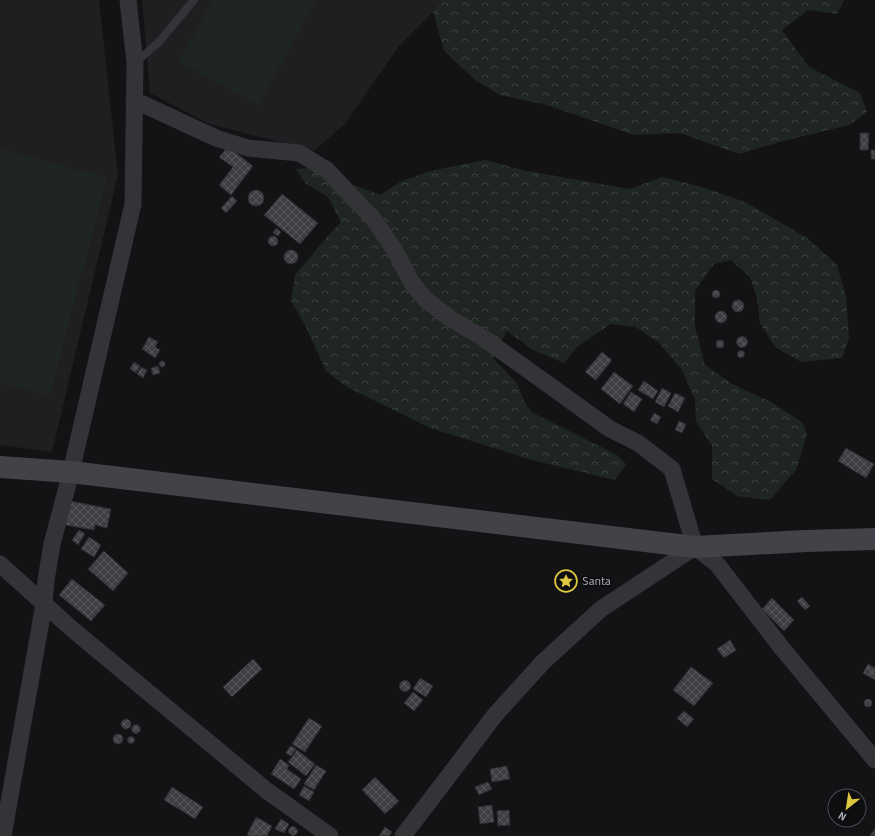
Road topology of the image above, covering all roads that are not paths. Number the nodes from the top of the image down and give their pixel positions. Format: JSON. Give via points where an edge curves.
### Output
{"nodes":[{"id":1,"x":128,"y":0,"type":"edge"},
{"id":2,"x":194,"y":0,"type":"edge"},
{"id":3,"x":135,"y":63,"type":"junction"},
{"id":4,"x":134,"y":100,"type":"junction"},
{"id":5,"x":0,"y":466,"type":"edge"},
{"id":6,"x":71,"y":472,"type":"junction"},
{"id":7,"x":875,"y":539,"type":"edge"},
{"id":8,"x":695,"y":547,"type":"junction"},
{"id":9,"x":0,"y":564,"type":"edge"},
{"id":10,"x":44,"y":604,"type":"junction"},
{"id":11,"x":875,"y":760,"type":"edge"},
{"id":12,"x":3,"y":836,"type":"edge"},
{"id":13,"x":330,"y":836,"type":"edge"},
{"id":14,"x":403,"y":836,"type":"edge"}],
"edges":[{"from":1,"to":3,"type":"street"},
{"from":2,"to":3,"type":"lane","via":[[159,42]]},
{"from":3,"to":4,"type":"street"},
{"from":4,"to":6,"type":"street","via":[[133,204]]},
{"from":4,"to":8,"type":"street","via":[[216,138],[248,148],[299,153],[327,170],[374,220],[394,249],[412,283],[426,300],[451,319],[485,338],[610,429],[638,444],[672,469]]},
{"from":5,"to":6,"type":"main road"},
{"from":6,"to":8,"type":"main road"},
{"from":6,"to":10,"type":"street","via":[[52,544]]},
{"from":7,"to":8,"type":"main road"},
{"from":8,"to":11,"type":"street","via":[[716,564]]},
{"from":8,"to":14,"type":"street","via":[[600,609],[543,662],[495,715]]},
{"from":9,"to":10,"type":"street"},
{"from":10,"to":12,"type":"street"},
{"from":10,"to":13,"type":"street","via":[[266,790]]}]}
